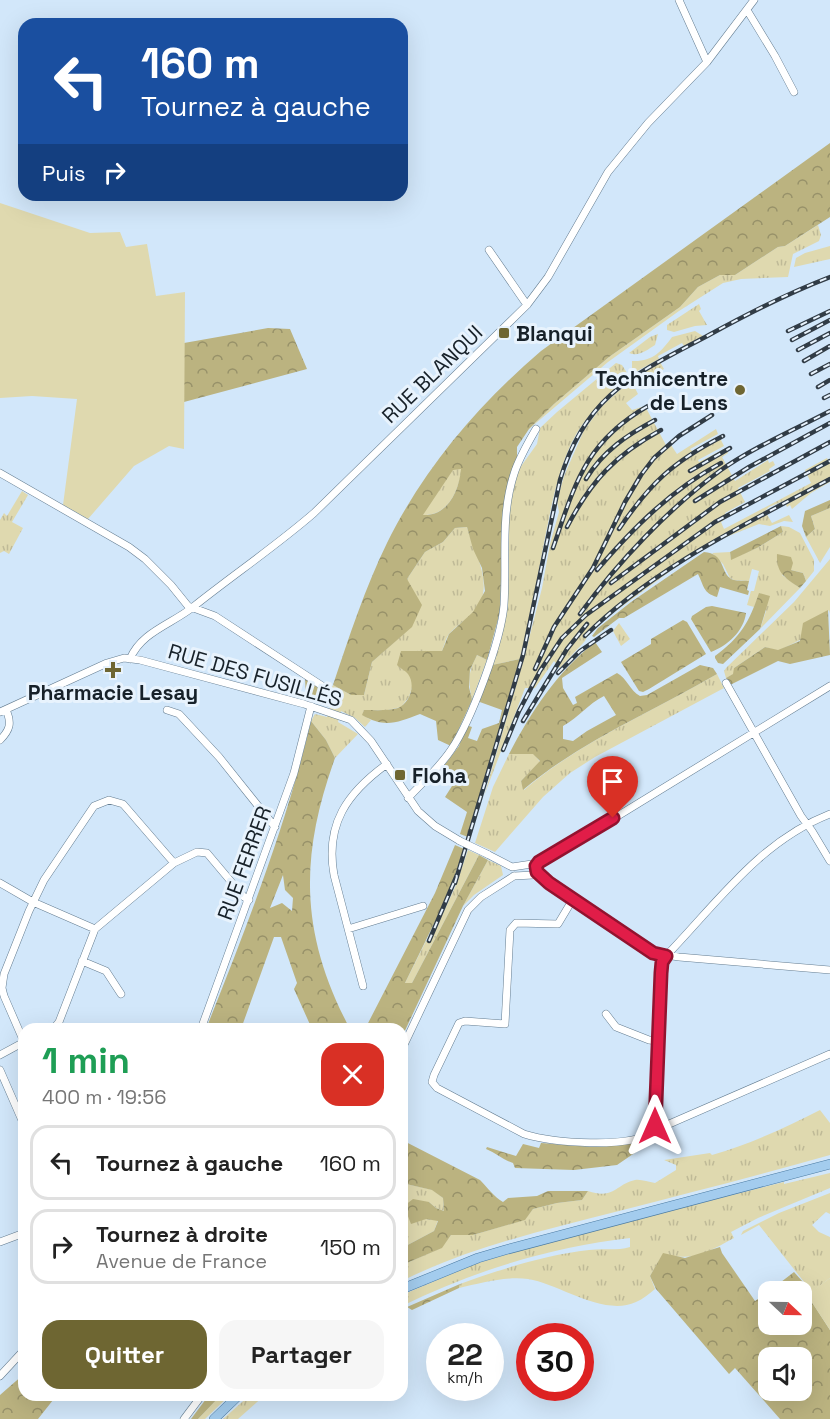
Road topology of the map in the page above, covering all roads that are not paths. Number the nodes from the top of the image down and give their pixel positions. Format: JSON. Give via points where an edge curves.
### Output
{"nodes":[{"id":1,"x":679,"y":0,"type":"edge"},
{"id":2,"x":754,"y":0,"type":"edge"},
{"id":3,"x":747,"y":10,"type":"junction"},
{"id":4,"x":707,"y":62,"type":"junction"},
{"id":5,"x":794,"y":92,"type":"dead end"},
{"id":6,"x":489,"y":250,"type":"dead end"},
{"id":7,"x":526,"y":305,"type":"junction"},
{"id":8,"x":536,"y":429,"type":"dead end"},
{"id":9,"x":0,"y":473,"type":"edge"},
{"id":10,"x":192,"y":608,"type":"junction"},
{"id":11,"x":130,"y":659,"type":"junction"},
{"id":12,"x":726,"y":683,"type":"dead end"},
{"id":13,"x":830,"y":686,"type":"edge"},
{"id":14,"x":327,"y":689,"type":"dead end"},
{"id":15,"x":311,"y":706,"type":"junction"},
{"id":16,"x":167,"y":710,"type":"dead end"},
{"id":17,"x":3,"y":711,"type":"edge"},
{"id":18,"x":754,"y":734,"type":"junction"},
{"id":19,"x":0,"y":740,"type":"edge"},
{"id":20,"x":387,"y":764,"type":"junction"},
{"id":21,"x":408,"y":798,"type":"junction"},
{"id":22,"x":830,"y":814,"type":"edge"},
{"id":23,"x":807,"y":825,"type":"junction"},
{"id":24,"x":274,"y":827,"type":"junction"},
{"id":25,"x":830,"y":861,"type":"edge"},
{"id":26,"x":174,"y":863,"type":"junction"},
{"id":27,"x":512,"y":867,"type":"junction"},
{"id":28,"x":537,"y":869,"type":"junction"},
{"id":29,"x":514,"y":876,"type":"junction"},
{"id":30,"x":0,"y":883,"type":"edge"},
{"id":31,"x":249,"y":900,"type":"junction"},
{"id":32,"x":573,"y":900,"type":"junction"},
{"id":33,"x":33,"y":902,"type":"junction"},
{"id":34,"x":423,"y":906,"type":"dead end"},
{"id":35,"x":95,"y":929,"type":"junction"},
{"id":36,"x":348,"y":929,"type":"junction"},
{"id":37,"x":666,"y":956,"type":"junction"},
{"id":38,"x":82,"y":961,"type":"junction"},
{"id":39,"x":830,"y":970,"type":"edge"},
{"id":40,"x":363,"y":986,"type":"dead end"},
{"id":41,"x":121,"y":994,"type":"dead end"},
{"id":42,"x":606,"y":1014,"type":"dead end"},
{"id":43,"x":59,"y":1023,"type":"edge"},
{"id":44,"x":203,"y":1023,"type":"edge"},
{"id":45,"x":18,"y":1027,"type":"edge"},
{"id":46,"x":408,"y":1036,"type":"edge"},
{"id":47,"x":657,"y":1041,"type":"junction"},
{"id":48,"x":18,"y":1045,"type":"edge"},
{"id":49,"x":830,"y":1054,"type":"edge"},
{"id":50,"x":0,"y":1055,"type":"edge"},
{"id":51,"x":0,"y":1070,"type":"edge"},
{"id":52,"x":18,"y":1111,"type":"edge"},
{"id":53,"x":656,"y":1129,"type":"junction"},
{"id":54,"x":830,"y":1164,"type":"edge"},
{"id":55,"x":18,"y":1235,"type":"edge"},
{"id":56,"x":0,"y":1242,"type":"edge"},
{"id":57,"x":408,"y":1287,"type":"edge"},
{"id":58,"x":18,"y":1356,"type":"edge"},
{"id":59,"x":0,"y":1376,"type":"edge"},
{"id":60,"x":198,"y":1401,"type":"edge"},
{"id":61,"x":232,"y":1401,"type":"edge"},
{"id":62,"x":184,"y":1419,"type":"edge"},
{"id":63,"x":214,"y":1419,"type":"edge"}],
"edges":[{"from":1,"to":4,"type":"street"},
{"from":2,"to":3,"type":"street","name":"RUE BLANQUI"},
{"from":3,"to":4,"type":"street","name":"RUE BLANQUI"},
{"from":3,"to":5,"type":"street"},
{"from":4,"to":7,"type":"street","name":"RUE BLANQUI","via":[[648,123],[608,172],[548,277]]},
{"from":6,"to":7,"type":"street"},
{"from":7,"to":10,"type":"street","name":"RUE BLANQUI","via":[[314,513]]},
{"from":8,"to":21,"type":"street","via":[[519,459],[508,495],[504,607],[483,681],[452,748]]},
{"from":9,"to":10,"type":"street","via":[[129,547]]},
{"from":10,"to":11,"type":"street","name":"RUE BLANQUI","via":[[142,640]]},
{"from":10,"to":14,"type":"street","via":[[215,616]]},
{"from":11,"to":15,"type":"street","name":"RUE DES FUSILLÉS"},
{"from":11,"to":17,"type":"street","via":[[107,663]]},
{"from":12,"to":18,"type":"street"},
{"from":13,"to":18,"type":"street"},
{"from":15,"to":20,"type":"street","name":"RUE DES FUSILLÉS","via":[[345,717],[358,726]]},
{"from":15,"to":24,"type":"street","name":"RUE FERRER","via":[[294,773]]},
{"from":16,"to":24,"type":"street","via":[[179,714],[219,757]]},
{"from":17,"to":19,"type":"street","via":[[10,721]]},
{"from":18,"to":23,"type":"street"},
{"from":18,"to":28,"type":"street"},
{"from":20,"to":21,"type":"street","name":"RUE DES FUSILLÉS"},
{"from":20,"to":36,"type":"street","via":[[352,796],[333,831],[331,859]]},
{"from":21,"to":27,"type":"street","name":"RUE DES FUSILLÉS","bridge":true,"via":[[428,820]]},
{"from":22,"to":23,"type":"street"},
{"from":23,"to":25,"type":"street"},
{"from":23,"to":37,"type":"street","via":[[743,872]]},
{"from":24,"to":31,"type":"street","name":"RUE FERRER"},
{"from":26,"to":31,"type":"street","via":[[186,855],[207,853]]},
{"from":26,"to":33,"type":"street","via":[[123,804],[109,800],[94,806],[58,857]]},
{"from":26,"to":35,"type":"street"},
{"from":27,"to":28,"type":"street","via":[[532,864]]},
{"from":27,"to":29,"type":"street"},
{"from":28,"to":29,"type":"street","via":[[533,875]]},
{"from":28,"to":32,"type":"street"},
{"from":29,"to":46,"type":"street","via":[[477,901],[464,917]]},
{"from":30,"to":33,"type":"street"},
{"from":31,"to":44,"type":"street","name":"RUE FERRER"},
{"from":32,"to":37,"type":"street","via":[[653,953]]},
{"from":32,"to":53,"type":"street","via":[[558,924],[512,926],[505,1024],[459,1023],[432,1082],[536,1137],[606,1144]]},
{"from":33,"to":35,"type":"street"},
{"from":33,"to":45,"type":"street","via":[[2,988]]},
{"from":34,"to":36,"type":"street"},
{"from":35,"to":38,"type":"street"},
{"from":36,"to":40,"type":"street"},
{"from":37,"to":39,"type":"street"},
{"from":37,"to":47,"type":"street","via":[[662,962]]},
{"from":38,"to":41,"type":"street","via":[[106,971]]},
{"from":38,"to":43,"type":"street"},
{"from":42,"to":47,"type":"street","via":[[616,1027]]},
{"from":47,"to":53,"type":"street"},
{"from":48,"to":50,"type":"street"},
{"from":49,"to":53,"type":"street"},
{"from":51,"to":52,"type":"street"},
{"from":54,"to":57,"type":"main road","via":[[513,1248]]},
{"from":55,"to":56,"type":"street"},
{"from":58,"to":59,"type":"street"},
{"from":60,"to":62,"type":"street"},
{"from":61,"to":63,"type":"main road"}]}
